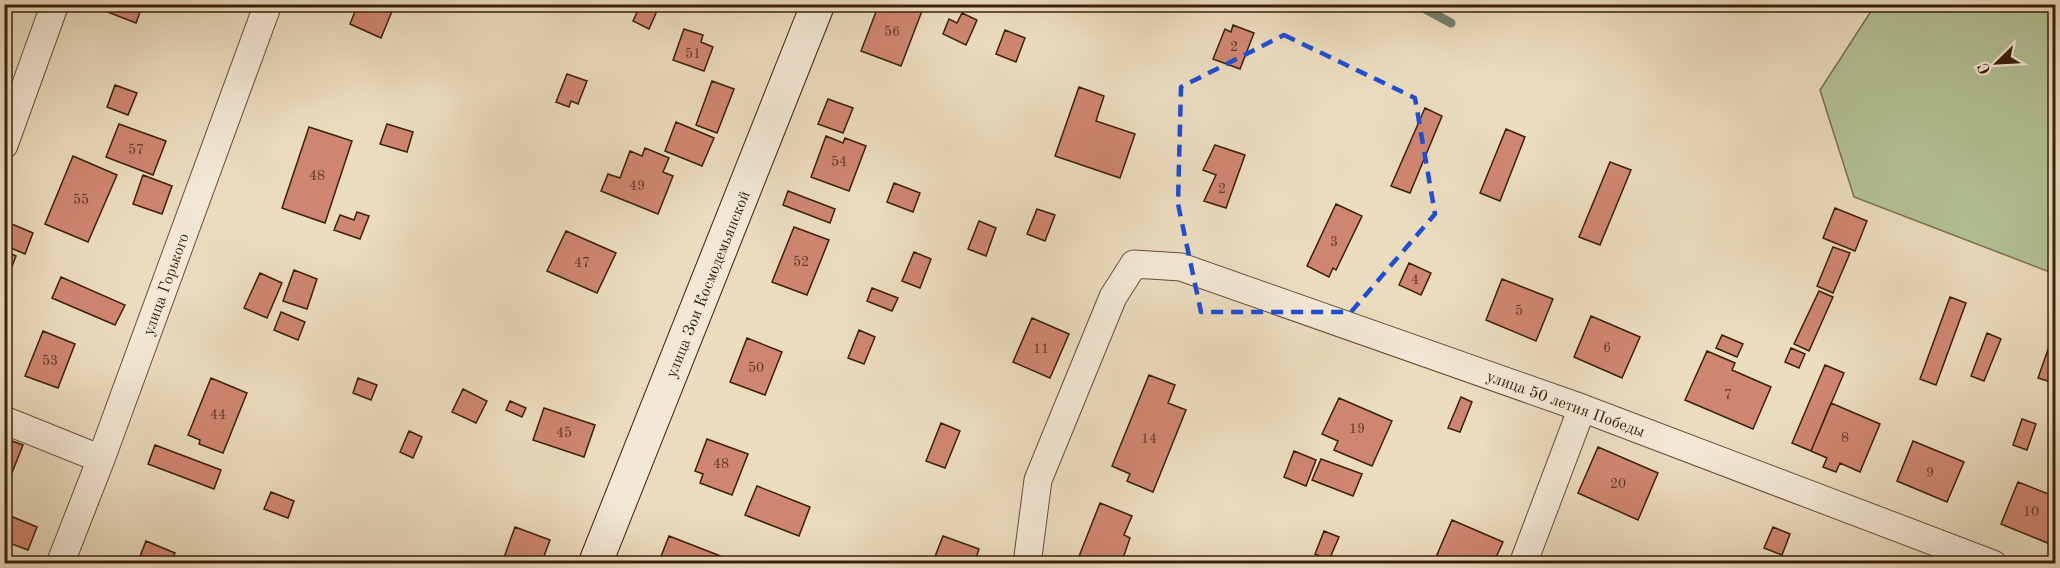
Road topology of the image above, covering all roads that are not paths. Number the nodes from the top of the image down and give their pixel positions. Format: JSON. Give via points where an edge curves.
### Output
{"nodes":[{"id":1,"x":56,"y":4,"type":"edge"},
{"id":2,"x":268,"y":4,"type":"edge"},
{"id":3,"x":818,"y":4,"type":"edge"},
{"id":4,"x":4,"y":145,"type":"edge"},
{"id":5,"x":1582,"y":408,"type":"junction"},
{"id":6,"x":4,"y":420,"type":"edge"},
{"id":7,"x":101,"y":459,"type":"junction"},
{"id":8,"x":60,"y":564,"type":"edge"},
{"id":9,"x":595,"y":564,"type":"edge"},
{"id":10,"x":1027,"y":564,"type":"edge"},
{"id":11,"x":1523,"y":564,"type":"edge"},
{"id":12,"x":1993,"y":564,"type":"edge"}],
"edges":[{"from":1,"to":4,"type":"street"},
{"from":2,"to":7,"type":"street","name":"улица Горького"},
{"from":3,"to":9,"type":"street","name":"улица Зои Космодемьянской"},
{"from":5,"to":10,"type":"street","name":"улица 50 летия Победы","via":[[1181,267],[1134,264],[1113,297],[1038,480]]},
{"from":5,"to":11,"type":"street"},
{"from":5,"to":12,"type":"street","name":"улица 50 летия Победы"},
{"from":6,"to":7,"type":"street"},
{"from":7,"to":8,"type":"street","name":"улица Горького"}]}
